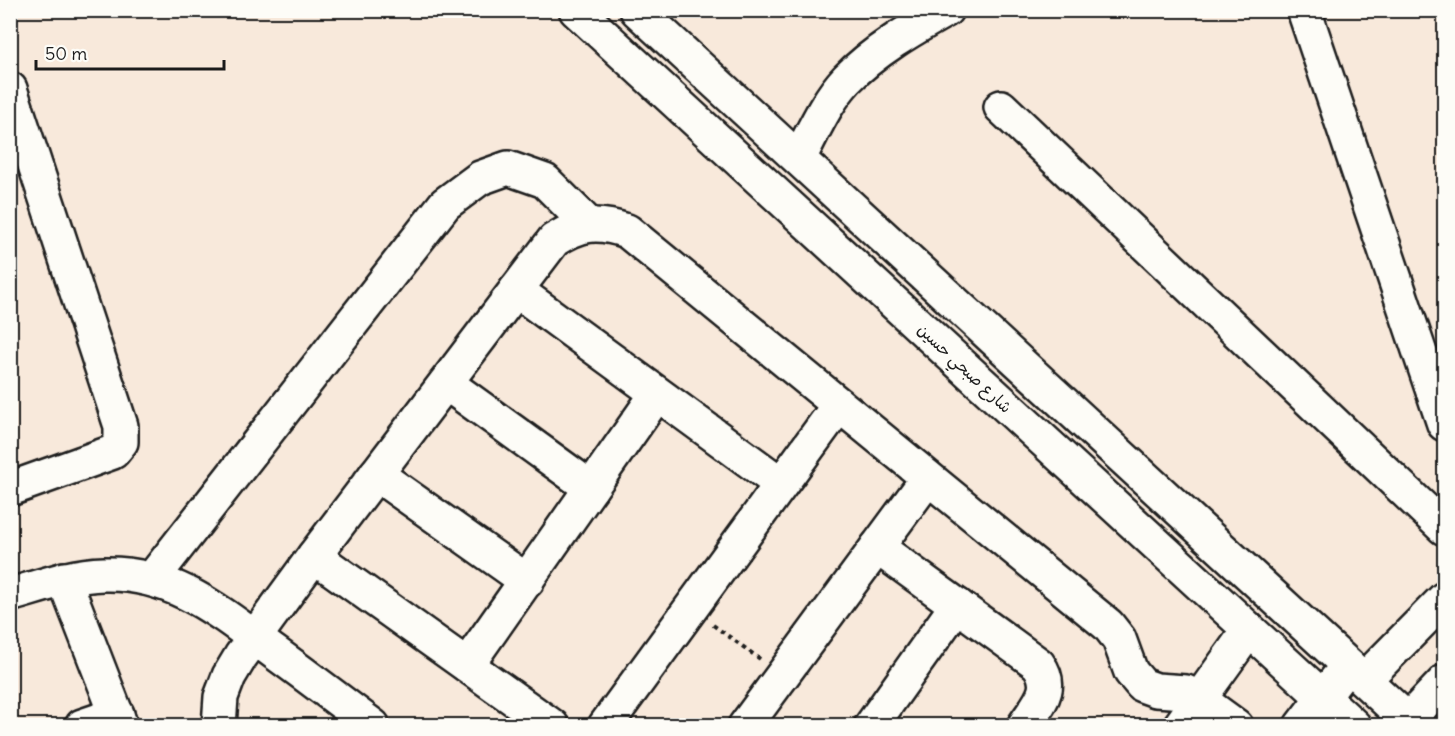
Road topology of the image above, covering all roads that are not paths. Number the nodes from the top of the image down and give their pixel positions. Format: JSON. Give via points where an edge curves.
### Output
{"nodes":[{"id":1,"x":576,"y":10,"type":"edge"},
{"id":2,"x":637,"y":10,"type":"edge"},
{"id":3,"x":1304,"y":10,"type":"edge"},
{"id":4,"x":933,"y":13,"type":"edge"},
{"id":5,"x":10,"y":89,"type":"edge"},
{"id":6,"x":1000,"y":107,"type":"dead end"},
{"id":7,"x":799,"y":158,"type":"junction"},
{"id":8,"x":589,"y":225,"type":"junction"},
{"id":9,"x":516,"y":290,"type":"junction"},
{"id":10,"x":446,"y":383,"type":"junction"},
{"id":11,"x":657,"y":394,"type":"junction"},
{"id":12,"x":839,"y":405,"type":"junction"},
{"id":13,"x":1444,"y":424,"type":"edge"},
{"id":14,"x":376,"y":474,"type":"junction"},
{"id":15,"x":928,"y":478,"type":"junction"},
{"id":16,"x":781,"y":484,"type":"junction"},
{"id":17,"x":591,"y":488,"type":"junction"},
{"id":18,"x":10,"y":489,"type":"edge"},
{"id":19,"x":1444,"y":528,"type":"edge"},
{"id":20,"x":877,"y":547,"type":"junction"},
{"id":21,"x":314,"y":556,"type":"junction"},
{"id":22,"x":64,"y":579,"type":"junction"},
{"id":23,"x":152,"y":579,"type":"junction"},
{"id":24,"x":527,"y":580,"type":"junction"},
{"id":25,"x":10,"y":595,"type":"edge"},
{"id":26,"x":1444,"y":599,"type":"edge"},
{"id":27,"x":957,"y":605,"type":"junction"},
{"id":28,"x":1249,"y":630,"type":"junction"},
{"id":29,"x":254,"y":637,"type":"junction"},
{"id":30,"x":467,"y":665,"type":"junction"},
{"id":31,"x":1356,"y":672,"type":"junction"},
{"id":32,"x":1444,"y":682,"type":"edge"},
{"id":33,"x":1323,"y":697,"type":"junction"},
{"id":34,"x":1199,"y":699,"type":"junction"},
{"id":35,"x":119,"y":720,"type":"edge"},
{"id":36,"x":1411,"y":723,"type":"edge"},
{"id":37,"x":82,"y":726,"type":"edge"},
{"id":38,"x":219,"y":726,"type":"edge"},
{"id":39,"x":373,"y":726,"type":"edge"},
{"id":40,"x":552,"y":726,"type":"edge"},
{"id":41,"x":605,"y":726,"type":"edge"},
{"id":42,"x":745,"y":726,"type":"edge"},
{"id":43,"x":871,"y":726,"type":"edge"},
{"id":44,"x":1023,"y":726,"type":"edge"},
{"id":45,"x":1180,"y":726,"type":"edge"},
{"id":46,"x":1236,"y":726,"type":"edge"},
{"id":47,"x":1301,"y":726,"type":"edge"},
{"id":48,"x":1354,"y":726,"type":"edge"}],
"edges":[{"from":1,"to":28,"type":"street","name":"شارع صبحي حسين"},
{"from":2,"to":7,"type":"street"},
{"from":3,"to":13,"type":"street"},
{"from":4,"to":7,"type":"street","via":[[847,80]]},
{"from":5,"to":18,"type":"street","via":[[121,426],[120,442],[113,452]]},
{"from":6,"to":19,"type":"street"},
{"from":7,"to":31,"type":"street"},
{"from":8,"to":9,"type":"street","via":[[554,240]]},
{"from":8,"to":12,"type":"street","via":[[627,231]]},
{"from":8,"to":23,"type":"street","via":[[545,181],[508,168],[480,178],[445,204]]},
{"from":9,"to":10,"type":"street"},
{"from":9,"to":11,"type":"street"},
{"from":10,"to":14,"type":"street"},
{"from":10,"to":17,"type":"street"},
{"from":11,"to":16,"type":"street"},
{"from":11,"to":17,"type":"street"},
{"from":12,"to":15,"type":"street"},
{"from":12,"to":16,"type":"street"},
{"from":14,"to":21,"type":"street"},
{"from":14,"to":24,"type":"street"},
{"from":15,"to":20,"type":"street"},
{"from":15,"to":34,"type":"street","via":[[1108,625],[1119,639],[1131,672],[1142,685]]},
{"from":16,"to":41,"type":"street"},
{"from":17,"to":24,"type":"street"},
{"from":20,"to":27,"type":"street"},
{"from":20,"to":42,"type":"street"},
{"from":21,"to":29,"type":"street"},
{"from":21,"to":30,"type":"street"},
{"from":22,"to":23,"type":"street","via":[[106,574]]},
{"from":22,"to":25,"type":"street"},
{"from":22,"to":35,"type":"street"},
{"from":23,"to":29,"type":"street","via":[[195,596]]},
{"from":24,"to":30,"type":"street"},
{"from":26,"to":31,"type":"street"},
{"from":27,"to":43,"type":"street"},
{"from":27,"to":44,"type":"street","via":[[1043,671],[1046,689]]},
{"from":28,"to":33,"type":"street","name":"شارع صبحي حسين"},
{"from":28,"to":34,"type":"street"},
{"from":29,"to":38,"type":"street","via":[[229,675],[221,698]]},
{"from":29,"to":39,"type":"street"},
{"from":30,"to":40,"type":"street"},
{"from":31,"to":33,"type":"street"},
{"from":31,"to":36,"type":"street"},
{"from":32,"to":36,"type":"street"},
{"from":33,"to":47,"type":"street"},
{"from":33,"to":48,"type":"street","name":"شارع صبحي حسين"},
{"from":34,"to":45,"type":"street"},
{"from":34,"to":46,"type":"street"},
{"from":35,"to":37,"type":"street"}]}
